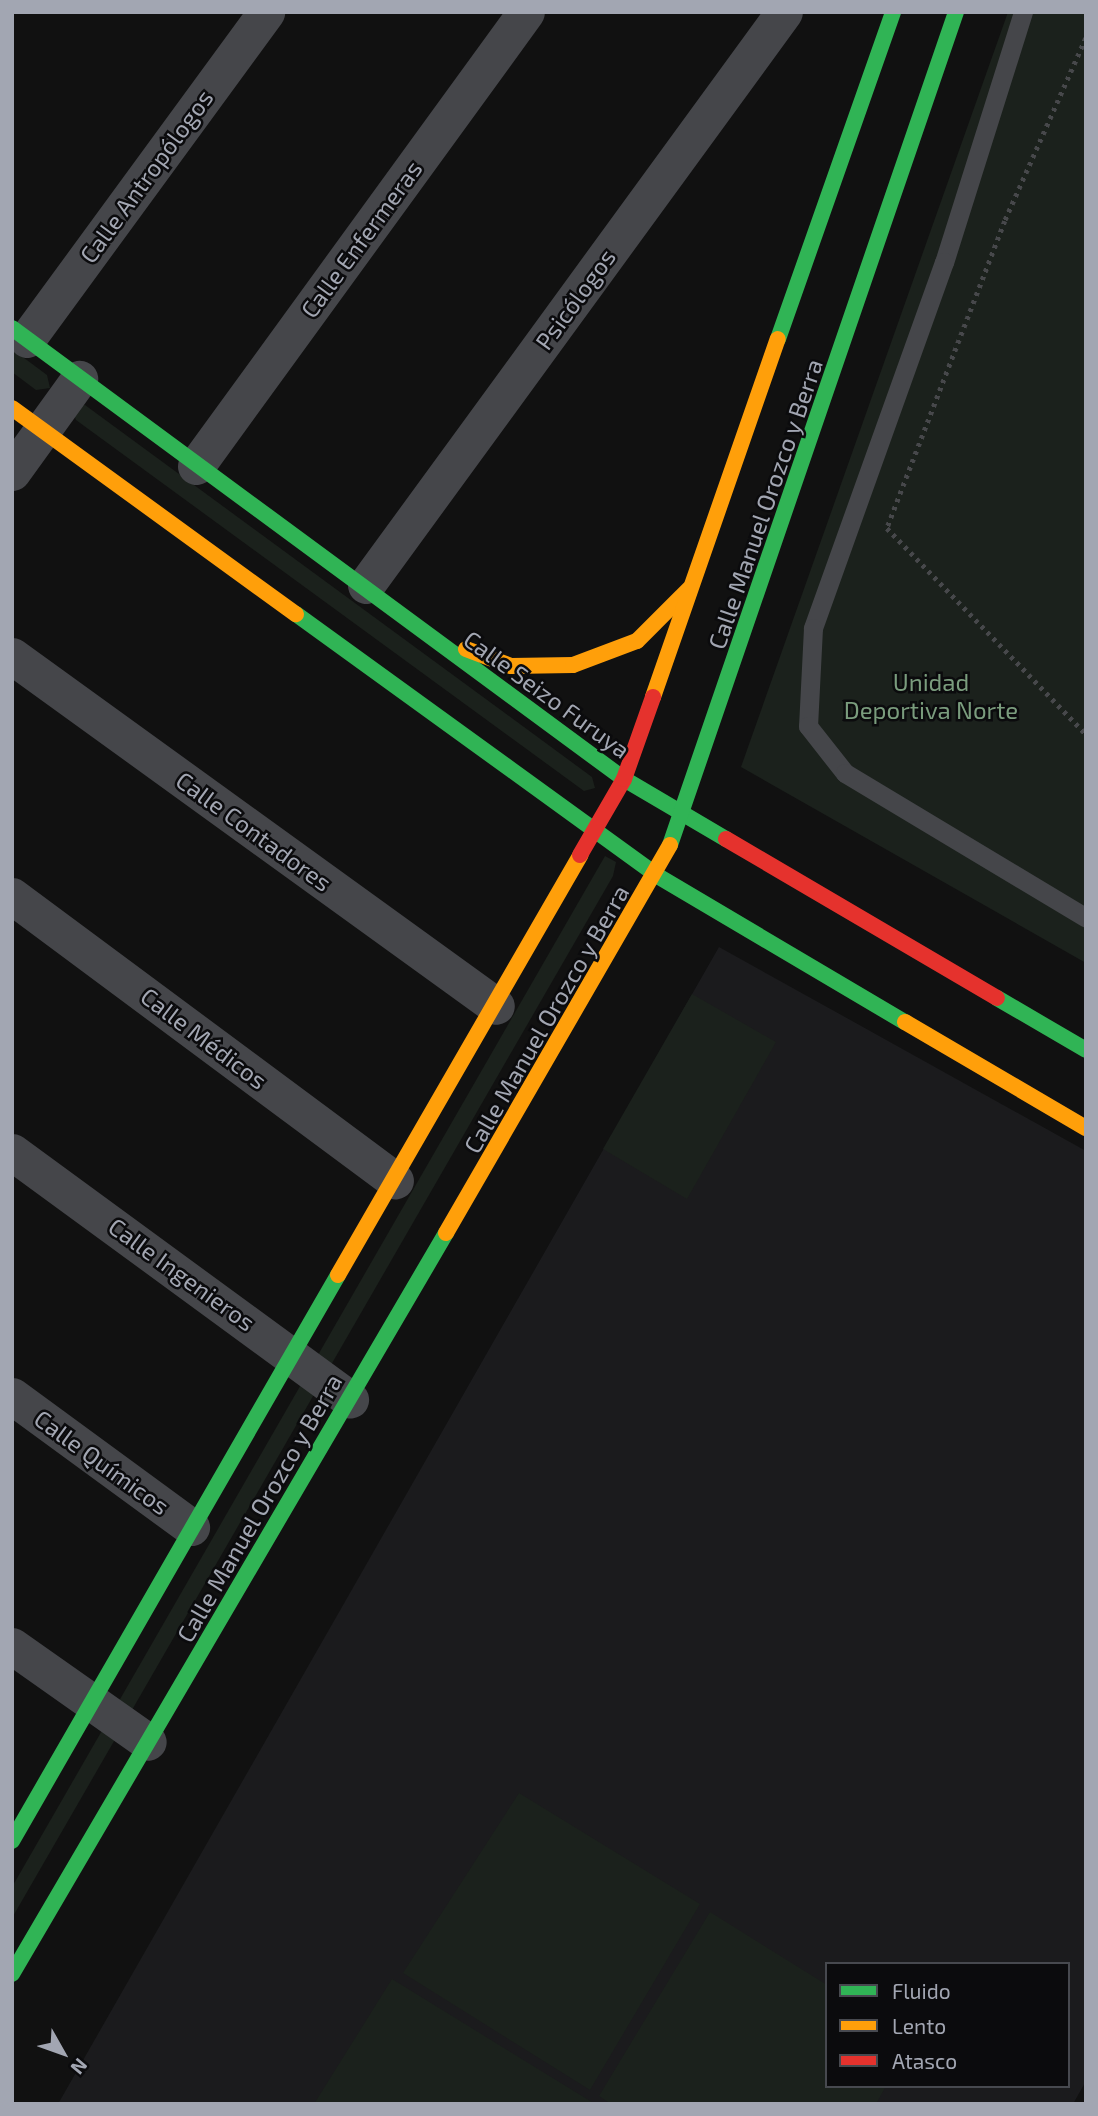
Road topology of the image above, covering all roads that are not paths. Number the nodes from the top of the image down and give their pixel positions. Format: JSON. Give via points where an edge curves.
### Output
{"nodes":[{"id":1,"x":265,"y":12,"type":"edge"},
{"id":2,"x":526,"y":12,"type":"edge"},
{"id":3,"x":784,"y":12,"type":"edge"},
{"id":4,"x":893,"y":12,"type":"edge"},
{"id":5,"x":956,"y":12,"type":"edge"},
{"id":6,"x":1023,"y":12,"type":"edge"},
{"id":7,"x":20,"y":333,"type":"edge"},
{"id":8,"x":79,"y":379,"type":"junction"},
{"id":9,"x":12,"y":408,"type":"edge"},
{"id":10,"x":42,"y":430,"type":"junction"},
{"id":11,"x":196,"y":466,"type":"junction"},
{"id":12,"x":12,"y":472,"type":"edge"},
{"id":13,"x":698,"y":580,"type":"junction"},
{"id":14,"x":366,"y":585,"type":"junction"},
{"id":15,"x":429,"y":636,"type":"junction"},
{"id":16,"x":12,"y":656,"type":"edge"},
{"id":17,"x":624,"y":779,"type":"junction"},
{"id":18,"x":682,"y":818,"type":"junction"},
{"id":19,"x":597,"y":834,"type":"junction"},
{"id":20,"x":656,"y":875,"type":"junction"},
{"id":21,"x":12,"y":896,"type":"edge"},
{"id":22,"x":1086,"y":918,"type":"edge"},
{"id":23,"x":496,"y":1006,"type":"junction"},
{"id":24,"x":1086,"y":1050,"type":"edge"},
{"id":25,"x":1086,"y":1128,"type":"edge"},
{"id":26,"x":12,"y":1153,"type":"edge"},
{"id":27,"x":395,"y":1180,"type":"junction"},
{"id":28,"x":293,"y":1354,"type":"junction"},
{"id":29,"x":12,"y":1396,"type":"edge"},
{"id":30,"x":350,"y":1399,"type":"junction"},
{"id":31,"x":191,"y":1527,"type":"junction"},
{"id":32,"x":12,"y":1646,"type":"edge"},
{"id":33,"x":88,"y":1702,"type":"junction"},
{"id":34,"x":148,"y":1742,"type":"junction"},
{"id":35,"x":12,"y":1841,"type":"edge"},
{"id":36,"x":12,"y":1974,"type":"edge"}],
"edges":[{"from":1,"to":7,"type":"street","name":"Calle Antropólogos"},
{"from":2,"to":11,"type":"street","name":"Calle Enfermeras"},
{"from":3,"to":14,"type":"street","name":"Psicólogos"},
{"from":4,"to":13,"type":"street","name":"Calle Manuel Orozco y Berra"},
{"from":5,"to":18,"type":"street","name":"Calle Manuel Orozco y Berra"},
{"from":6,"to":22,"type":"lane","via":[[944,262],[813,628],[808,726],[845,773]]},
{"from":7,"to":8,"type":"street","name":"Calle Seizo Furuya"},
{"from":8,"to":10,"type":"street"},
{"from":8,"to":11,"type":"street","name":"Calle Seizo Furuya"},
{"from":9,"to":10,"type":"street"},
{"from":10,"to":12,"type":"street"},
{"from":10,"to":19,"type":"street"},
{"from":11,"to":14,"type":"street","name":"Calle Seizo Furuya"},
{"from":13,"to":15,"type":"street","via":[[637,640],[573,665],[511,666]]},
{"from":13,"to":17,"type":"street","name":"Calle Manuel Orozco y Berra"},
{"from":14,"to":15,"type":"street","name":"Calle Seizo Furuya"},
{"from":15,"to":17,"type":"street","name":"Calle Seizo Furuya"},
{"from":16,"to":23,"type":"street","name":"Calle Contadores"},
{"from":17,"to":18,"type":"street","name":"Calle Seizo Furuya"},
{"from":17,"to":19,"type":"street","name":"Calle Manuel Orozco y Berra"},
{"from":18,"to":20,"type":"street","name":"Calle Manuel Orozco y Berra"},
{"from":18,"to":24,"type":"street","name":"Calle Seizo Furuya"},
{"from":19,"to":20,"type":"street"},
{"from":19,"to":23,"type":"street","name":"Calle Manuel Orozco y Berra"},
{"from":20,"to":25,"type":"street"},
{"from":20,"to":30,"type":"street","name":"Calle Manuel Orozco y Berra"},
{"from":21,"to":27,"type":"street","name":"Calle Médicos"},
{"from":23,"to":27,"type":"street","name":"Calle Manuel Orozco y Berra"},
{"from":26,"to":28,"type":"street","name":"Calle Ingenieros"},
{"from":27,"to":28,"type":"street","name":"Calle Manuel Orozco y Berra"},
{"from":28,"to":30,"type":"street","name":"Calle Ingenieros"},
{"from":28,"to":31,"type":"street","name":"Calle Manuel Orozco y Berra"},
{"from":29,"to":31,"type":"street","name":"Calle Químicos"},
{"from":30,"to":34,"type":"street","name":"Calle Manuel Orozco y Berra"},
{"from":31,"to":33,"type":"street","name":"Calle Manuel Orozco y Berra"},
{"from":32,"to":33,"type":"street"},
{"from":33,"to":34,"type":"street"},
{"from":33,"to":35,"type":"street","name":"Calle Manuel Orozco y Berra"},
{"from":34,"to":36,"type":"street","name":"Calle Manuel Orozco y Berra"}]}
